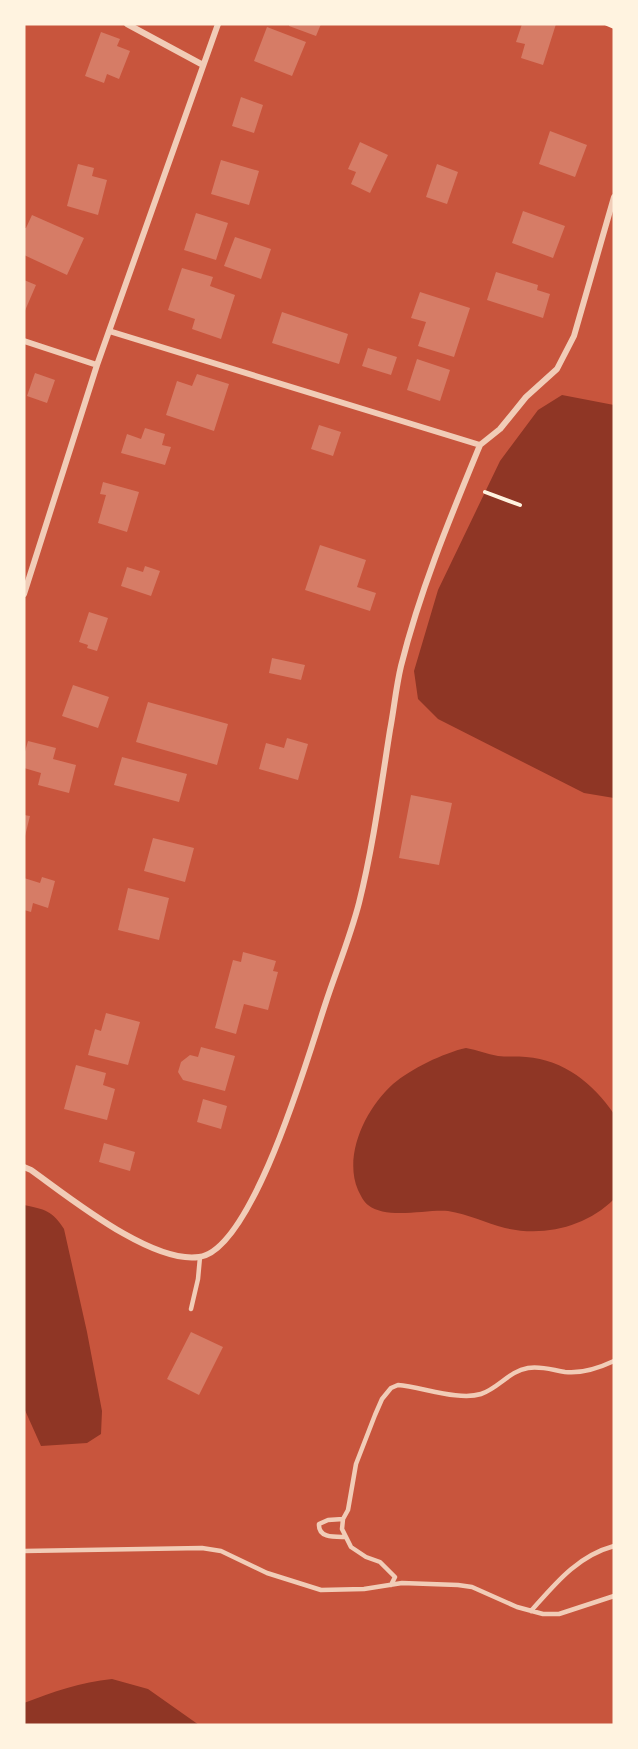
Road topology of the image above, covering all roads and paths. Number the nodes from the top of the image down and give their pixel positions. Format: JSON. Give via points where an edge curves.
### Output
{"nodes":[{"id":1,"x":127,"y":24,"type":"edge"},
{"id":2,"x":218,"y":24,"type":"edge"},
{"id":3,"x":607,"y":24,"type":"edge"},
{"id":4,"x":614,"y":27,"type":"edge"},
{"id":5,"x":203,"y":65,"type":"junction"},
{"id":6,"x":614,"y":197,"type":"edge"},
{"id":7,"x":110,"y":331,"type":"junction"},
{"id":8,"x":24,"y":341,"type":"edge"},
{"id":9,"x":97,"y":365,"type":"junction"},
{"id":10,"x":480,"y":445,"type":"junction"},
{"id":11,"x":485,"y":492,"type":"dead end"},
{"id":12,"x":520,"y":505,"type":"dead end"},
{"id":13,"x":24,"y":594,"type":"edge"},
{"id":14,"x":24,"y":1167,"type":"edge"},
{"id":15,"x":200,"y":1257,"type":"junction"},
{"id":16,"x":191,"y":1309,"type":"dead end"},
{"id":17,"x":614,"y":1361,"type":"edge"},
{"id":18,"x":343,"y":1519,"type":"junction"},
{"id":19,"x":345,"y":1537,"type":"junction"},
{"id":20,"x":614,"y":1546,"type":"edge"},
{"id":21,"x":24,"y":1551,"type":"edge"},
{"id":22,"x":391,"y":1585,"type":"junction"},
{"id":23,"x":614,"y":1596,"type":"edge"},
{"id":24,"x":531,"y":1611,"type":"junction"}],
"edges":[{"from":1,"to":5,"type":"street"},
{"from":2,"to":5,"type":"street"},
{"from":3,"to":4,"type":"path"},
{"from":5,"to":7,"type":"street"},
{"from":6,"to":10,"type":"street","via":[[574,336],[556,369]]},
{"from":7,"to":9,"type":"street"},
{"from":7,"to":10,"type":"street"},
{"from":8,"to":9,"type":"street"},
{"from":9,"to":13,"type":"street"},
{"from":10,"to":15,"type":"street","via":[[415,615],[400,669],[358,904],[282,1136],[250,1204],[228,1236],[212,1252]]},
{"from":11,"to":12,"type":"path"},
{"from":14,"to":15,"type":"street","via":[[115,1230],[164,1252]]},
{"from":15,"to":16,"type":"lane"},
{"from":17,"to":18,"type":"lane","via":[[579,1372],[526,1368],[479,1395],[398,1384],[391,1388],[382,1399],[356,1464]]},
{"from":18,"to":19,"type":"lane"},
{"from":18,"to":19,"type":"lane","via":[[328,1520],[319,1524],[318,1529],[331,1537]]},
{"from":19,"to":22,"type":"lane","via":[[357,1552],[387,1567],[395,1577]]},
{"from":20,"to":24,"type":"lane","via":[[564,1574]]},
{"from":21,"to":22,"type":"lane","via":[[202,1548],[221,1551],[267,1573],[321,1590]]},
{"from":22,"to":24,"type":"lane","via":[[472,1587]]},
{"from":23,"to":24,"type":"lane","via":[[559,1614]]}]}
